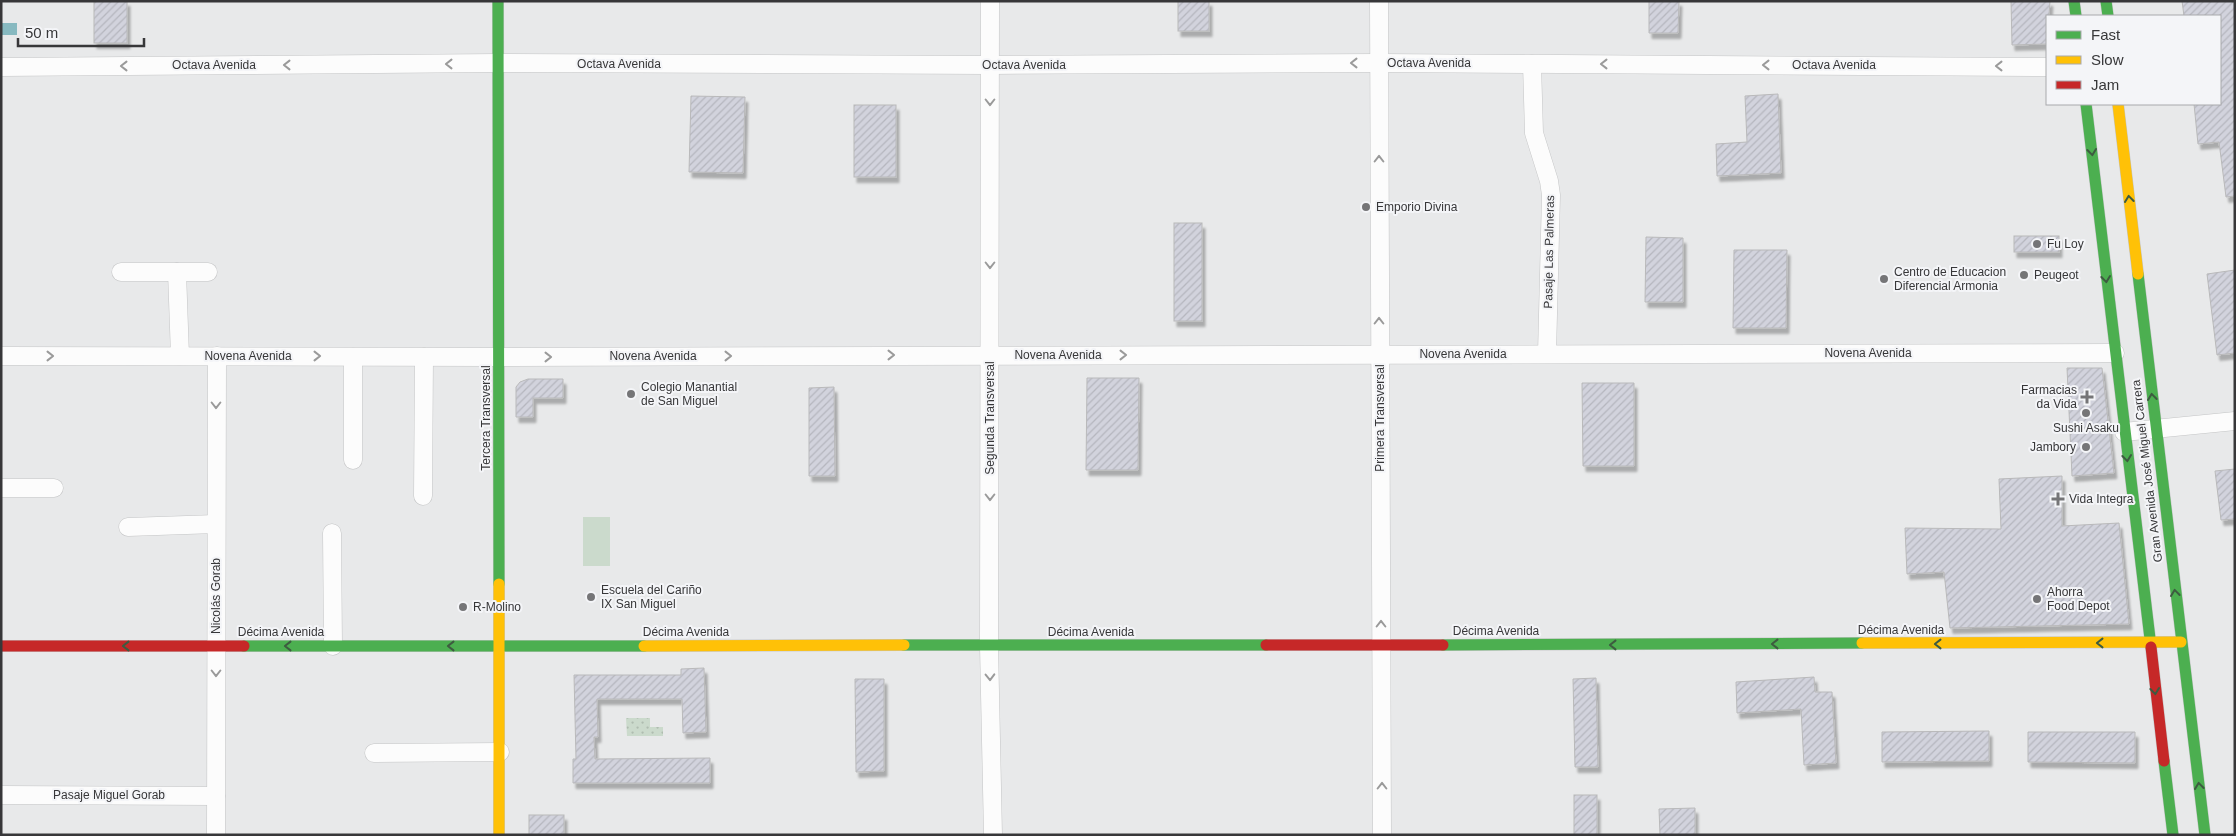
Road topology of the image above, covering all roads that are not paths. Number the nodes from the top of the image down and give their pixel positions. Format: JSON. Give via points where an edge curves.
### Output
{"nodes":[{"id":1,"x":498,"y":1,"type":"edge"},
{"id":2,"x":990,"y":1,"type":"edge"},
{"id":3,"x":1379,"y":1,"type":"edge"},
{"id":4,"x":2074,"y":1,"type":"edge"},
{"id":5,"x":2106,"y":1,"type":"edge"},
{"id":6,"x":2076,"y":15,"type":"edge"},
{"id":7,"x":2108,"y":15,"type":"edge"},
{"id":8,"x":498,"y":63,"type":"junction"},
{"id":9,"x":1379,"y":63,"type":"junction"},
{"id":10,"x":1532,"y":64,"type":"junction"},
{"id":11,"x":990,"y":65,"type":"junction"},
{"id":12,"x":1,"y":66,"type":"edge"},
{"id":13,"x":2046,"y":67,"type":"edge"},
{"id":14,"x":2086,"y":105,"type":"edge"},
{"id":15,"x":2118,"y":105,"type":"edge"},
{"id":16,"x":121,"y":272,"type":"dead end"},
{"id":17,"x":177,"y":272,"type":"junction"},
{"id":18,"x":208,"y":272,"type":"dead end"},
{"id":19,"x":2115,"y":353,"type":"junction"},
{"id":20,"x":1380,"y":354,"type":"junction"},
{"id":21,"x":1547,"y":354,"type":"junction"},
{"id":22,"x":990,"y":355,"type":"junction"},
{"id":23,"x":1,"y":356,"type":"edge"},
{"id":24,"x":180,"y":356,"type":"junction"},
{"id":25,"x":216,"y":356,"type":"junction"},
{"id":26,"x":353,"y":356,"type":"junction"},
{"id":27,"x":424,"y":357,"type":"junction"},
{"id":28,"x":500,"y":357,"type":"junction"},
{"id":29,"x":2235,"y":421,"type":"edge"},
{"id":30,"x":2156,"y":430,"type":"junction"},
{"id":31,"x":2124,"y":432,"type":"junction"},
{"id":32,"x":353,"y":460,"type":"dead end"},
{"id":33,"x":1,"y":488,"type":"edge"},
{"id":34,"x":54,"y":488,"type":"dead end"},
{"id":35,"x":423,"y":496,"type":"dead end"},
{"id":36,"x":216,"y":524,"type":"junction"},
{"id":37,"x":128,"y":527,"type":"dead end"},
{"id":38,"x":332,"y":533,"type":"dead end"},
{"id":39,"x":2181,"y":642,"type":"junction"},
{"id":40,"x":2149,"y":643,"type":"junction"},
{"id":41,"x":1381,"y":645,"type":"junction"},
{"id":42,"x":1,"y":646,"type":"edge"},
{"id":43,"x":216,"y":646,"type":"junction"},
{"id":44,"x":333,"y":646,"type":"junction"},
{"id":45,"x":500,"y":646,"type":"junction"},
{"id":46,"x":989,"y":646,"type":"junction"},
{"id":47,"x":500,"y":752,"type":"junction"},
{"id":48,"x":374,"y":753,"type":"dead end"},
{"id":49,"x":1,"y":795,"type":"edge"},
{"id":50,"x":216,"y":796,"type":"junction"},
{"id":51,"x":216,"y":835,"type":"edge"},
{"id":52,"x":499,"y":835,"type":"edge"},
{"id":53,"x":993,"y":835,"type":"edge"},
{"id":54,"x":1382,"y":835,"type":"edge"},
{"id":55,"x":2173,"y":835,"type":"edge"},
{"id":56,"x":2205,"y":835,"type":"edge"}],
"edges":[{"from":1,"to":8,"type":"street","name":"Tercera Transversal"},
{"from":2,"to":11,"type":"street","name":"Segunda Transversal"},
{"from":3,"to":9,"type":"street","name":"Primera Transversal"},
{"from":4,"to":6,"type":"street"},
{"from":5,"to":7,"type":"street"},
{"from":8,"to":11,"type":"street","name":"Octava Avenida"},
{"from":8,"to":12,"type":"street","name":"Octava Avenida","one_way":true},
{"from":8,"to":28,"type":"street","name":"Tercera Transversal"},
{"from":9,"to":10,"type":"street","name":"Octava Avenida"},
{"from":9,"to":11,"type":"street","name":"Octava Avenida","one_way":true},
{"from":20,"to":9,"type":"street","name":"Primera Transversal","one_way":true},
{"from":13,"to":10,"type":"street","name":"Octava Avenida","one_way":true},
{"from":10,"to":21,"type":"street","name":"Pasaje Las Palmeras","via":[[1534,133],[1549,181],[1550,195]]},
{"from":11,"to":22,"type":"street","name":"Segunda Transversal","one_way":true},
{"from":14,"to":19,"type":"street","name":"Gran Avenida José Miguel Carrera","one_way":true},
{"from":30,"to":15,"type":"street","name":"Gran Avenida José Miguel Carrera","one_way":true},
{"from":16,"to":17,"type":"street"},
{"from":17,"to":18,"type":"street"},
{"from":17,"to":24,"type":"street"},
{"from":19,"to":21,"type":"street","name":"Novena Avenida"},
{"from":19,"to":31,"type":"street","name":"Gran Avenida José Miguel Carrera"},
{"from":20,"to":21,"type":"street","name":"Novena Avenida"},
{"from":22,"to":20,"type":"street","name":"Novena Avenida","one_way":true},
{"from":41,"to":20,"type":"street","name":"Primera Transversal","one_way":true},
{"from":28,"to":22,"type":"street","name":"Novena Avenida","one_way":true},
{"from":22,"to":46,"type":"street","name":"Segunda Transversal","one_way":true},
{"from":23,"to":24,"type":"street","name":"Novena Avenida","one_way":true},
{"from":24,"to":25,"type":"street","name":"Novena Avenida"},
{"from":25,"to":26,"type":"street","name":"Novena Avenida","one_way":true},
{"from":25,"to":36,"type":"street","name":"Nicolás Gorab","one_way":true},
{"from":26,"to":27,"type":"street","name":"Novena Avenida"},
{"from":26,"to":32,"type":"street"},
{"from":27,"to":28,"type":"street","name":"Novena Avenida"},
{"from":27,"to":35,"type":"street"},
{"from":28,"to":45,"type":"street","name":"Tercera Transversal"},
{"from":29,"to":30,"type":"street"},
{"from":30,"to":31,"type":"street"},
{"from":39,"to":30,"type":"street","name":"Gran Avenida José Miguel Carrera","one_way":true},
{"from":31,"to":40,"type":"street","name":"Gran Avenida José Miguel Carrera","one_way":true},
{"from":33,"to":34,"type":"street"},
{"from":36,"to":37,"type":"street"},
{"from":36,"to":43,"type":"street","name":"Nicolás Gorab"},
{"from":38,"to":44,"type":"street"},
{"from":39,"to":40,"type":"street","name":"Décima Avenida"},
{"from":56,"to":39,"type":"street","name":"Gran Avenida José Miguel Carrera","one_way":true},
{"from":40,"to":41,"type":"street","name":"Décima Avenida","one_way":true},
{"from":40,"to":55,"type":"street","name":"Gran Avenida José Miguel Carrera","one_way":true},
{"from":41,"to":46,"type":"street","name":"Décima Avenida"},
{"from":54,"to":41,"type":"street","name":"Primera Transversal","one_way":true},
{"from":43,"to":42,"type":"street","name":"Décima Avenida","one_way":true},
{"from":44,"to":43,"type":"street","name":"Décima Avenida","one_way":true},
{"from":43,"to":50,"type":"street","name":"Nicolás Gorab","one_way":true},
{"from":45,"to":44,"type":"street","name":"Décima Avenida","one_way":true},
{"from":45,"to":46,"type":"street","name":"Décima Avenida"},
{"from":45,"to":47,"type":"street","name":"Tercera Transversal"},
{"from":46,"to":53,"type":"street","name":"Segunda Transversal","one_way":true},
{"from":47,"to":48,"type":"street"},
{"from":47,"to":52,"type":"street","name":"Tercera Transversal"},
{"from":49,"to":50,"type":"street","name":"Pasaje Miguel Gorab"},
{"from":50,"to":51,"type":"street","name":"Nicolás Gorab"}]}
